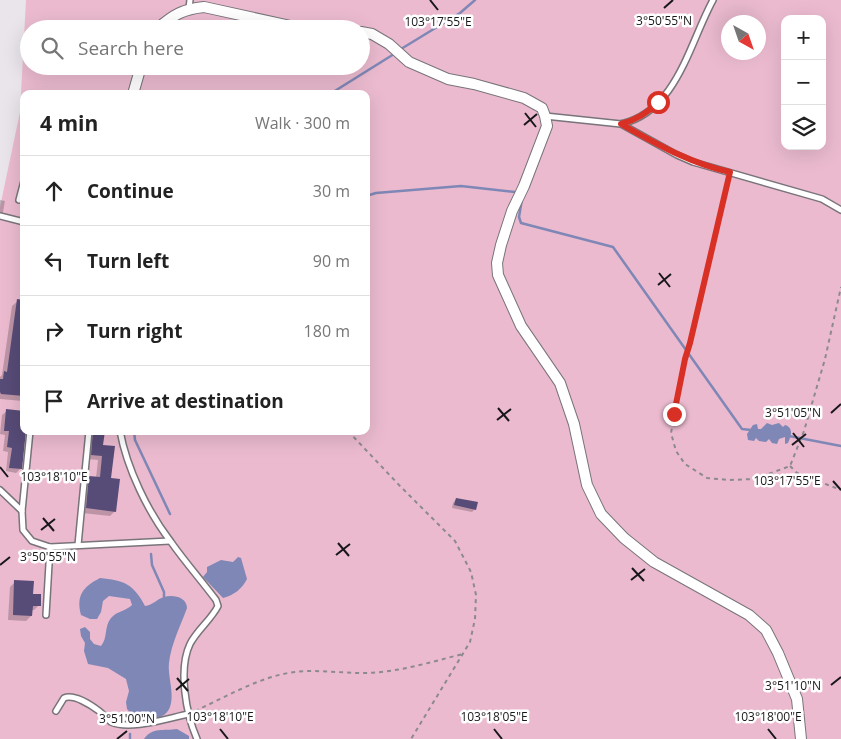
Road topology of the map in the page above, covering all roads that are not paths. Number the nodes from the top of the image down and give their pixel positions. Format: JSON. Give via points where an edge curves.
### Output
{"nodes":[{"id":1,"x":713,"y":0,"type":"edge"},
{"id":2,"x":190,"y":4,"type":"edge"},
{"id":3,"x":168,"y":20,"type":"edge"},
{"id":4,"x":263,"y":20,"type":"edge"},
{"id":5,"x":370,"y":34,"type":"edge"},
{"id":6,"x":138,"y":75,"type":"edge"},
{"id":7,"x":134,"y":90,"type":"edge"},
{"id":8,"x":545,"y":116,"type":"junction"},
{"id":9,"x":621,"y":124,"type":"junction"},
{"id":10,"x":20,"y":196,"type":"edge"},
{"id":11,"x":19,"y":200,"type":"dead end"},
{"id":12,"x":841,"y":210,"type":"edge"},
{"id":13,"x":0,"y":216,"type":"edge"},
{"id":14,"x":20,"y":221,"type":"edge"},
{"id":15,"x":30,"y":435,"type":"edge"},
{"id":16,"x":89,"y":435,"type":"edge"},
{"id":17,"x":121,"y":435,"type":"edge"},
{"id":18,"x":0,"y":490,"type":"edge"},
{"id":19,"x":22,"y":511,"type":"junction"},
{"id":20,"x":170,"y":542,"type":"junction"},
{"id":21,"x":78,"y":545,"type":"junction"},
{"id":22,"x":50,"y":547,"type":"junction"},
{"id":23,"x":46,"y":615,"type":"dead end"},
{"id":24,"x":56,"y":711,"type":"dead end"},
{"id":25,"x":189,"y":714,"type":"junction"},
{"id":26,"x":197,"y":739,"type":"edge"},
{"id":27,"x":801,"y":739,"type":"edge"}],
"edges":[{"from":1,"to":9,"type":"lane","via":[[670,87],[646,114]]},
{"from":2,"to":3,"type":"street"},
{"from":2,"to":4,"type":"street"},
{"from":5,"to":8,"type":"street","via":[[390,44],[408,62],[448,79],[524,98],[542,108]]},
{"from":6,"to":7,"type":"street"},
{"from":8,"to":9,"type":"lane"},
{"from":8,"to":27,"type":"street","via":[[546,126],[501,245],[498,275],[521,326],[560,382],[574,424],[586,485],[601,514],[654,562],[748,615],[766,630],[798,699]]},
{"from":9,"to":12,"type":"lane","via":[[677,155],[822,200]]},
{"from":10,"to":11,"type":"lane"},
{"from":13,"to":14,"type":"lane"},
{"from":15,"to":19,"type":"lane"},
{"from":16,"to":21,"type":"lane"},
{"from":17,"to":20,"type":"lane","via":[[133,474]]},
{"from":18,"to":19,"type":"lane"},
{"from":19,"to":22,"type":"lane","via":[[26,535],[32,541]]},
{"from":20,"to":21,"type":"lane"},
{"from":20,"to":25,"type":"lane","via":[[218,606],[191,642],[184,658]]},
{"from":21,"to":22,"type":"lane"},
{"from":22,"to":23,"type":"lane"},
{"from":24,"to":25,"type":"lane","via":[[67,696],[98,710],[111,722],[126,725]]},
{"from":25,"to":26,"type":"lane"}]}
